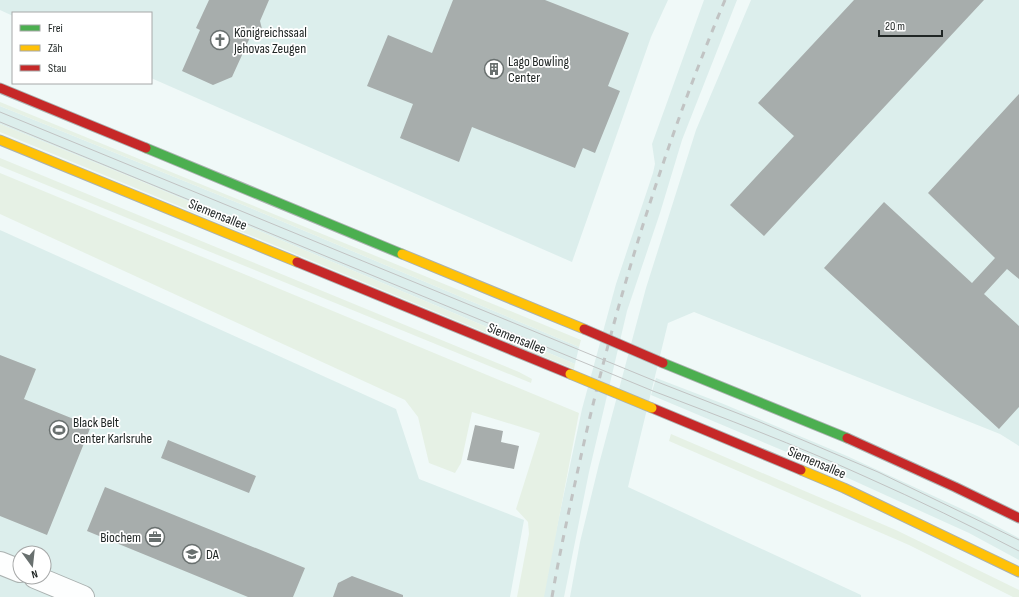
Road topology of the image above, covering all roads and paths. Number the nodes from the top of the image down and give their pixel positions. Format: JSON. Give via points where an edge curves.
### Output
{"nodes":[{"id":1,"x":0,"y":88,"type":"edge"},
{"id":2,"x":0,"y":140,"type":"edge"},
{"id":3,"x":1019,"y":518,"type":"edge"},
{"id":4,"x":0,"y":563,"type":"edge"},
{"id":5,"x":12,"y":568,"type":"edge"},
{"id":6,"x":1019,"y":572,"type":"edge"},
{"id":7,"x":52,"y":584,"type":"edge"},
{"id":8,"x":83,"y":597,"type":"edge"}],
"edges":[{"from":1,"to":3,"type":"main road","bridge":true,"via":[[853,441]]},
{"from":2,"to":6,"type":"main road","name":"Siemensallee","bridge":true,"via":[[844,488]]},
{"from":4,"to":5,"type":"street"},
{"from":7,"to":8,"type":"street"}]}
